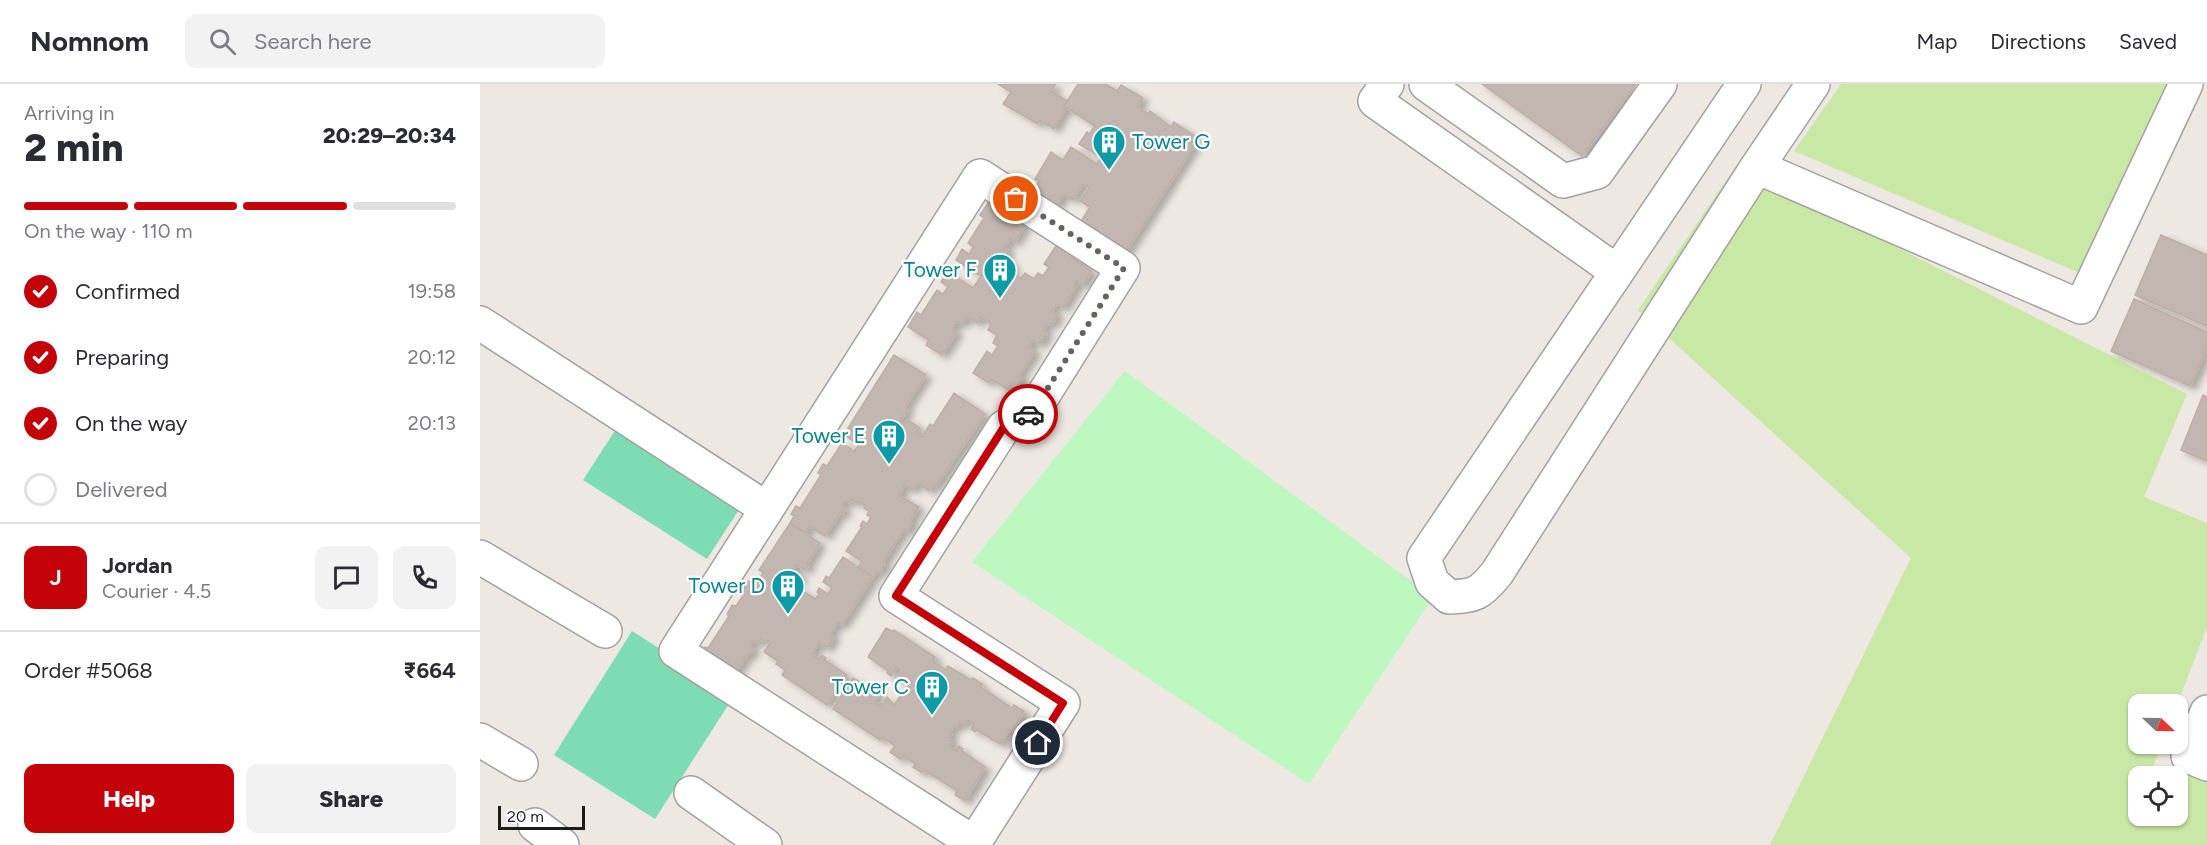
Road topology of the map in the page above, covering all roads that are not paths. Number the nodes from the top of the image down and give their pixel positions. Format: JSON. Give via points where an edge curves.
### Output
{"nodes":[{"id":1,"x":1387,"y":84,"type":"edge"},
{"id":2,"x":1426,"y":84,"type":"edge"},
{"id":3,"x":1660,"y":84,"type":"edge"},
{"id":4,"x":1744,"y":84,"type":"edge"},
{"id":5,"x":1813,"y":84,"type":"edge"},
{"id":6,"x":2186,"y":84,"type":"edge"},
{"id":7,"x":1757,"y":167,"type":"junction"},
{"id":8,"x":1616,"y":271,"type":"junction"},
{"id":9,"x":480,"y":323,"type":"edge"},
{"id":10,"x":766,"y":509,"type":"junction"},
{"id":11,"x":480,"y":557,"type":"edge"},
{"id":12,"x":605,"y":632,"type":"dead end"},
{"id":13,"x":2207,"y":712,"type":"edge"},
{"id":14,"x":480,"y":740,"type":"edge"},
{"id":15,"x":2198,"y":760,"type":"edge"},
{"id":16,"x":521,"y":764,"type":"dead end"},
{"id":17,"x":691,"y":793,"type":"dead end"},
{"id":18,"x":535,"y":825,"type":"dead end"},
{"id":19,"x":562,"y":845,"type":"edge"},
{"id":20,"x":765,"y":845,"type":"edge"}],
"edges":[{"from":1,"to":8,"type":"street","via":[[1375,101]]},
{"from":2,"to":3,"type":"street","via":[[1563,181],[1597,172]]},
{"from":4,"to":8,"type":"street"},
{"from":5,"to":7,"type":"street"},
{"from":6,"to":7,"type":"street","via":[[2081,307]]},
{"from":7,"to":8,"type":"street","via":[[1497,573],[1486,587],[1470,597],[1449,597],[1432,582],[1424,558]]},
{"from":9,"to":10,"type":"street"},
{"from":10,"to":10,"type":"street","via":[[980,176],[1124,268],[1032,413],[1004,427],[896,596],[1063,703],[974,843],[676,651]]},
{"from":11,"to":12,"type":"street"},
{"from":13,"to":15,"type":"street"},
{"from":14,"to":16,"type":"street"},
{"from":17,"to":20,"type":"street"},
{"from":18,"to":19,"type":"street"}]}
